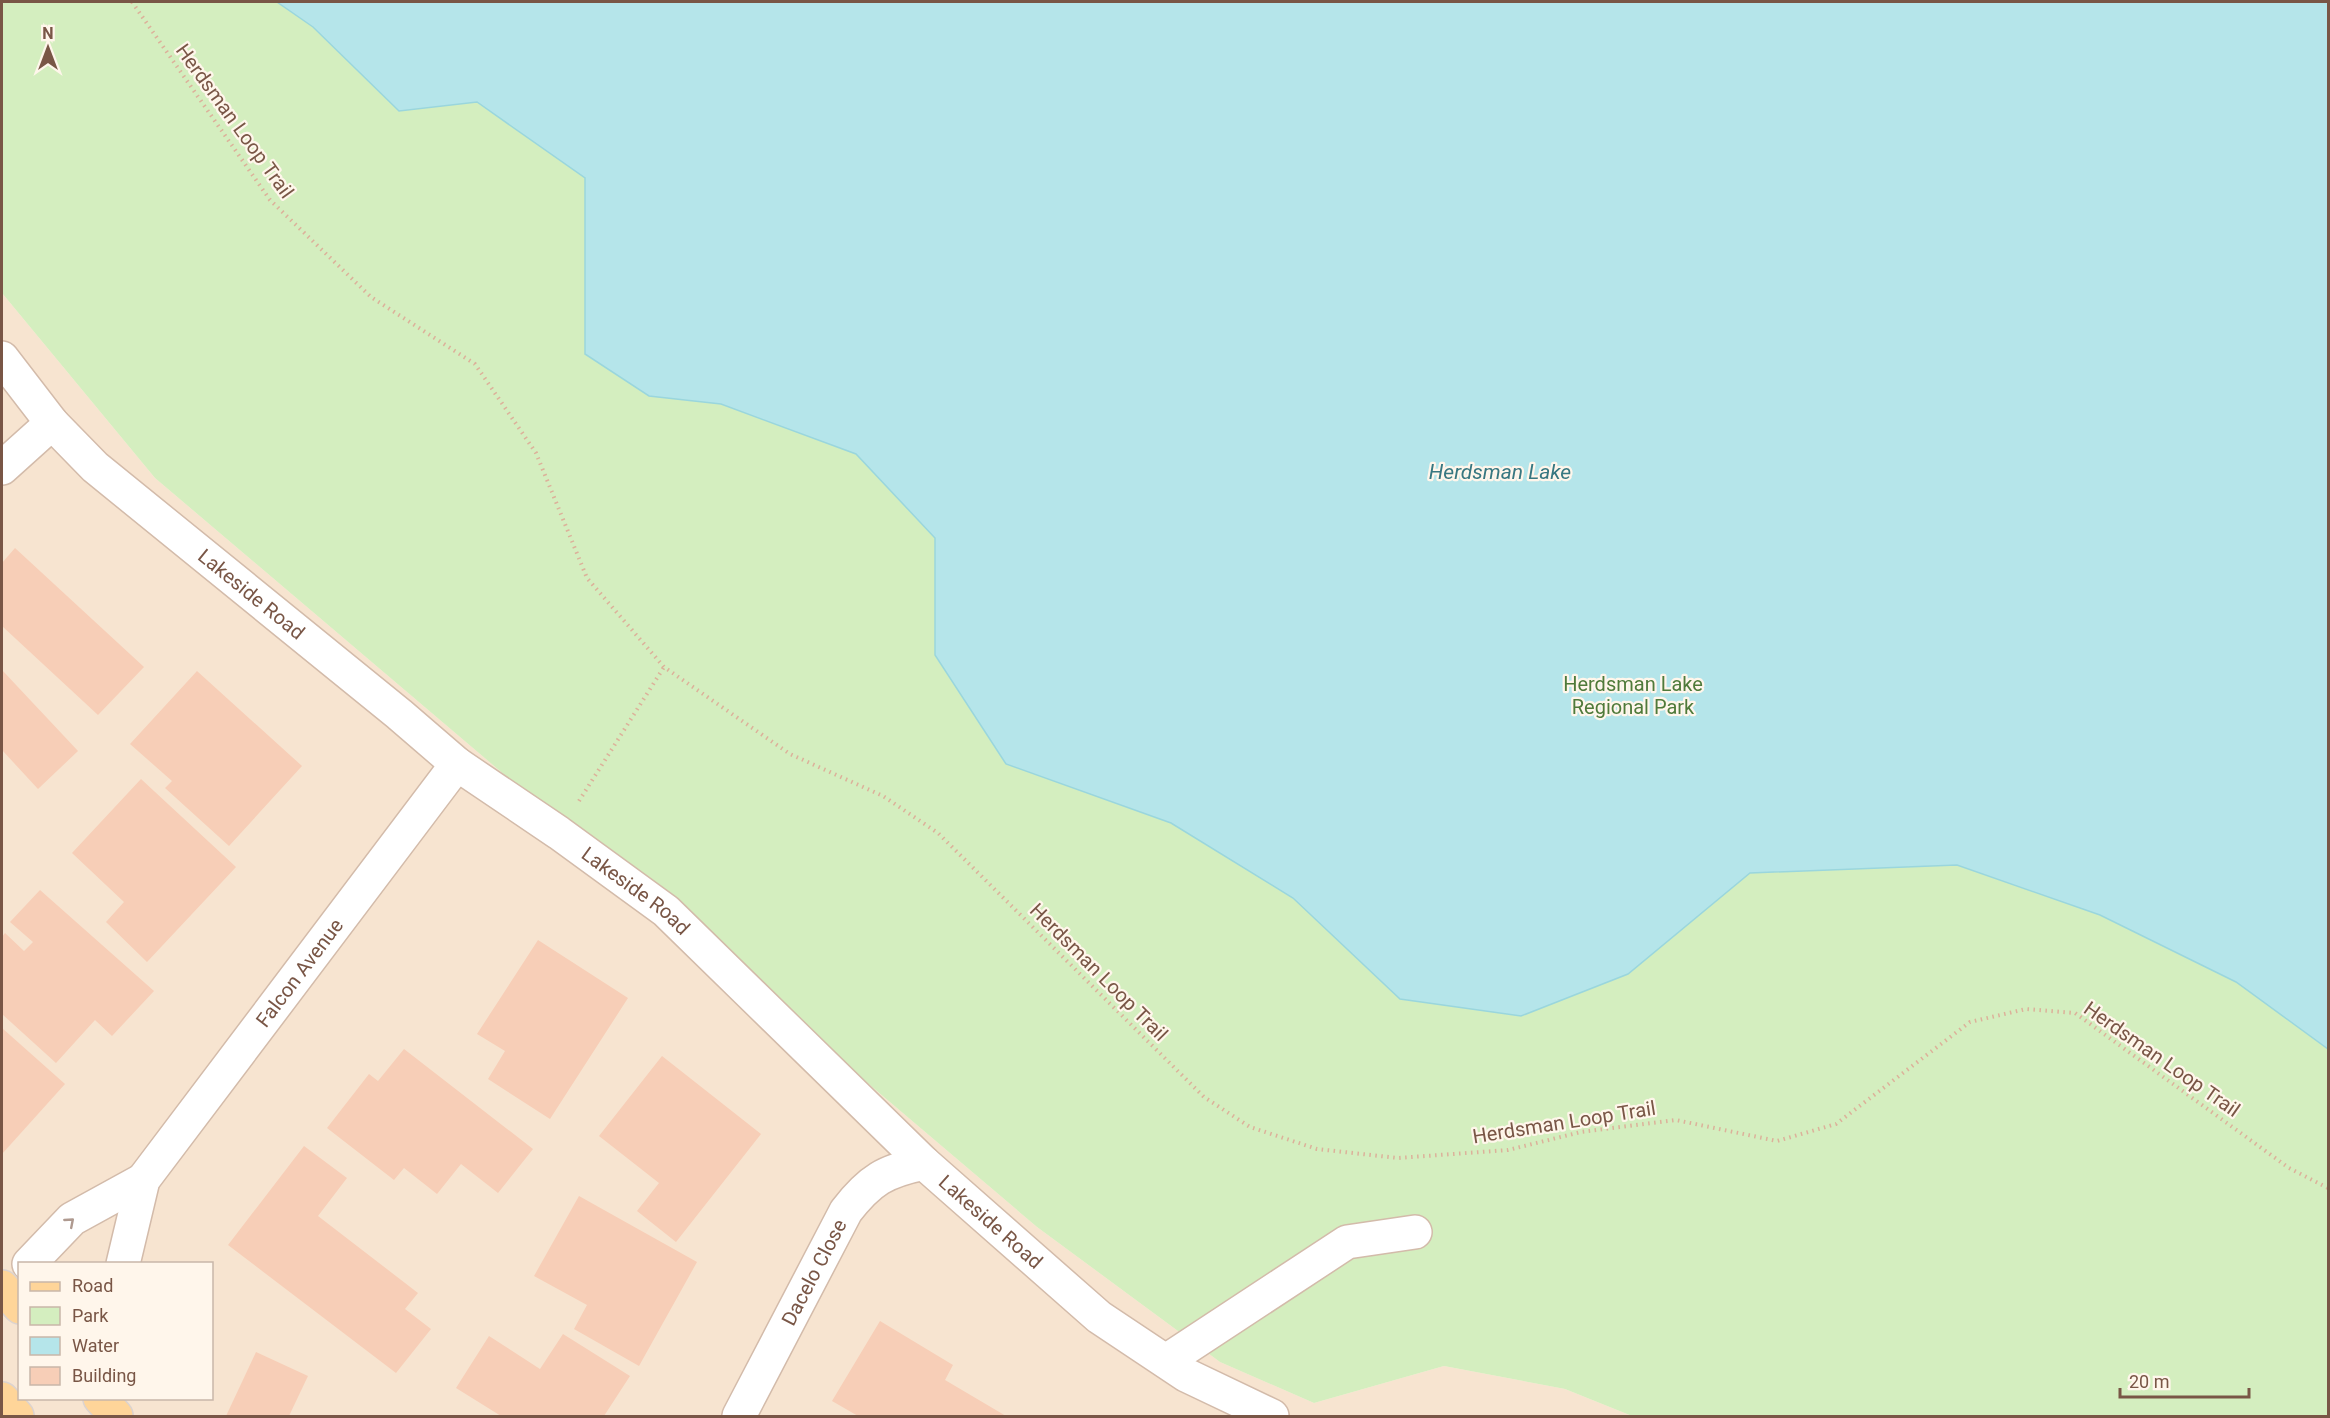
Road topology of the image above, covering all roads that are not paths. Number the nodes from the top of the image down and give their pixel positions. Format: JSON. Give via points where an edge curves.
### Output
{"nodes":[{"id":1,"x":2,"y":358,"type":"edge"},
{"id":2,"x":52,"y":423,"type":"junction"},
{"id":3,"x":2,"y":468,"type":"edge"},
{"id":4,"x":457,"y":764,"type":"junction"},
{"id":5,"x":924,"y":1163,"type":"junction"},
{"id":6,"x":143,"y":1180,"type":"junction"},
{"id":7,"x":1415,"y":1232,"type":"dead end"},
{"id":8,"x":30,"y":1262,"type":"edge"},
{"id":9,"x":123,"y":1262,"type":"edge"},
{"id":10,"x":1166,"y":1361,"type":"junction"},
{"id":11,"x":2,"y":1399,"type":"edge"},
{"id":12,"x":102,"y":1400,"type":"edge"},
{"id":13,"x":120,"y":1400,"type":"edge"},
{"id":14,"x":17,"y":1416,"type":"edge"},
{"id":15,"x":116,"y":1416,"type":"edge"},
{"id":16,"x":122,"y":1416,"type":"edge"},
{"id":17,"x":739,"y":1416,"type":"edge"},
{"id":18,"x":1272,"y":1416,"type":"edge"}],
"edges":[{"from":1,"to":2,"type":"street","name":"Lakeside Road"},
{"from":2,"to":3,"type":"street"},
{"from":2,"to":4,"type":"street","name":"Lakeside Road","via":[[94,467]]},
{"from":4,"to":5,"type":"street","name":"Lakeside Road","via":[[666,911]]},
{"from":4,"to":6,"type":"street","name":"Falcon Avenue"},
{"from":5,"to":10,"type":"street","name":"Lakeside Road","via":[[1099,1317]]},
{"from":5,"to":17,"type":"street","name":"Dacelo Close","via":[[885,1174],[869,1185],[846,1211]]},
{"from":8,"to":6,"type":"street","name":"Falcon Avenue","one_way":true,"via":[[72,1219]]},
{"from":6,"to":9,"type":"street","name":"Falcon Avenue"},
{"from":7,"to":10,"type":"street","via":[[1347,1242]]},
{"from":10,"to":18,"type":"street","name":"Lakeside Road","via":[[1186,1375]]},
{"from":11,"to":14,"type":"main road"},
{"from":12,"to":15,"type":"main road"},
{"from":13,"to":16,"type":"street"}]}
